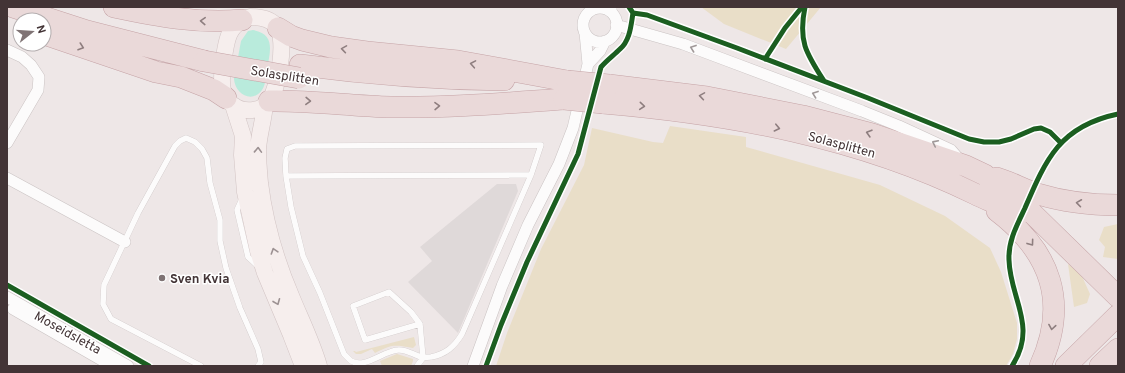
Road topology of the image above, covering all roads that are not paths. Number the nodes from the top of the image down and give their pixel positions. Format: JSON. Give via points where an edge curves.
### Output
{"nodes":[{"id":1,"x":13,"y":7,"type":"edge"},
{"id":2,"x":54,"y":7,"type":"edge"},
{"id":3,"x":114,"y":7,"type":"edge"},
{"id":4,"x":596,"y":8,"type":"edge"},
{"id":5,"x":614,"y":16,"type":"edge"},
{"id":6,"x":242,"y":20,"type":"junction"},
{"id":7,"x":278,"y":28,"type":"junction"},
{"id":8,"x":585,"y":33,"type":"junction"},
{"id":9,"x":52,"y":37,"type":"edge"},
{"id":10,"x":605,"y":41,"type":"junction"},
{"id":11,"x":7,"y":50,"type":"edge"},
{"id":12,"x":205,"y":55,"type":"junction"},
{"id":13,"x":588,"y":64,"type":"junction"},
{"id":14,"x":156,"y":72,"type":"junction"},
{"id":15,"x":565,"y":90,"type":"junction"},
{"id":16,"x":606,"y":94,"type":"junction"},
{"id":17,"x":230,"y":102,"type":"junction"},
{"id":18,"x":267,"y":102,"type":"junction"},
{"id":19,"x":7,"y":143,"type":"edge"},
{"id":20,"x":242,"y":155,"type":"junction"},
{"id":21,"x":966,"y":166,"type":"junction"},
{"id":22,"x":531,"y":175,"type":"junction"},
{"id":23,"x":286,"y":176,"type":"junction"},
{"id":24,"x":985,"y":176,"type":"junction"},
{"id":25,"x":7,"y":178,"type":"edge"},
{"id":26,"x":975,"y":194,"type":"junction"},
{"id":27,"x":1118,"y":205,"type":"edge"},
{"id":28,"x":125,"y":242,"type":"junction"},
{"id":29,"x":1062,"y":243,"type":"junction"},
{"id":30,"x":7,"y":297,"type":"edge"},
{"id":31,"x":1118,"y":298,"type":"edge"},
{"id":32,"x":7,"y":306,"type":"edge"},
{"id":33,"x":1118,"y":315,"type":"edge"},
{"id":34,"x":420,"y":324,"type":"junction"},
{"id":35,"x":1118,"y":349,"type":"edge"},
{"id":36,"x":423,"y":358,"type":"junction"},
{"id":37,"x":112,"y":366,"type":"edge"},
{"id":38,"x":128,"y":366,"type":"edge"},
{"id":39,"x":201,"y":366,"type":"edge"},
{"id":40,"x":258,"y":366,"type":"edge"},
{"id":41,"x":303,"y":366,"type":"edge"},
{"id":42,"x":319,"y":366,"type":"edge"},
{"id":43,"x":418,"y":366,"type":"edge"},
{"id":44,"x":473,"y":366,"type":"edge"},
{"id":45,"x":1040,"y":366,"type":"edge"},
{"id":46,"x":1066,"y":366,"type":"edge"},
{"id":47,"x":1100,"y":366,"type":"edge"}],
"edges":[{"from":1,"to":12,"type":"highway","name":"Solasplitten","via":[[87,31]]},
{"from":2,"to":12,"type":"highway","name":"Solasplitten"},
{"from":6,"to":3,"type":"highway","one_way":true,"via":[[186,20]]},
{"from":4,"to":5,"type":"street","via":[[605,9]]},
{"from":4,"to":8,"type":"street","via":[[585,16]]},
{"from":5,"to":10,"type":"street","via":[[613,35]]},
{"from":21,"to":5,"type":"street","one_way":true,"via":[[950,150],[885,120]]},
{"from":6,"to":7,"type":"street","via":[[260,17]]},
{"from":6,"to":17,"type":"street","via":[[228,37],[222,79],[223,92]]},
{"from":15,"to":7,"type":"highway","one_way":true,"via":[[458,61],[320,45],[291,36]]},
{"from":7,"to":18,"type":"street","via":[[282,48],[276,85]]},
{"from":8,"to":10,"type":"street","via":[[596,41]]},
{"from":8,"to":13,"type":"street"},
{"from":9,"to":14,"type":"highway","one_way":true},
{"from":10,"to":13,"type":"street"},
{"from":11,"to":19,"type":"street","via":[[22,57],[39,77],[38,90]]},
{"from":12,"to":15,"type":"highway","name":"Solasplitten","bridge":true,"via":[[361,85]]},
{"from":13,"to":44,"type":"street","via":[[567,146],[516,253]]},
{"from":14,"to":17,"type":"highway","via":[[181,77],[214,90]]},
{"from":14,"to":20,"type":"street","via":[[197,90],[219,105],[234,128]]},
{"from":15,"to":16,"type":"highway","bridge":true},
{"from":18,"to":15,"type":"highway","one_way":true,"via":[[309,101],[418,107]]},
{"from":21,"to":16,"type":"highway","name":"Solasplitten","one_way":true,"via":[[840,125],[740,103],[666,91]]},
{"from":16,"to":26,"type":"highway","name":"Solasplitten","one_way":true,"via":[[661,108],[770,126],[831,140],[893,158]]},
{"from":17,"to":18,"type":"street","via":[[242,109],[252,110]]},
{"from":17,"to":20,"type":"street","via":[[243,136]]},
{"from":42,"to":18,"type":"street","one_way":true,"via":[[281,271],[266,219],[258,150]]},
{"from":20,"to":41,"type":"street","one_way":true,"via":[[245,192],[258,251]]},
{"from":21,"to":24,"type":"highway","name":"Solasplitten"},
{"from":22,"to":23,"type":"lane"},
{"from":22,"to":23,"type":"lane","via":[[541,145],[295,146],[287,149]]},
{"from":22,"to":36,"type":"lane","via":[[462,334],[455,345],[445,353]]},
{"from":23,"to":36,"type":"lane","via":[[303,256],[344,354],[351,361],[361,363],[399,350]]},
{"from":27,"to":24,"type":"highway","one_way":true,"via":[[1086,204],[1052,198]]},
{"from":24,"to":29,"type":"highway","name":"Solasplitten","via":[[1031,212]]},
{"from":25,"to":28,"type":"street"},
{"from":26,"to":29,"type":"highway","name":"Solasplitten","via":[[1007,208]]},
{"from":26,"to":45,"type":"highway","one_way":true,"via":[[1017,227],[1031,242],[1044,264],[1052,288],[1054,318],[1048,346]]},
{"from":28,"to":39,"type":"lane","via":[[104,285],[103,304],[111,319]]},
{"from":28,"to":40,"type":"lane","via":[[175,146],[186,138],[195,142],[207,158],[210,183],[220,220],[220,241],[226,268],[258,349],[261,362]]},
{"from":29,"to":31,"type":"highway","name":"Solasplitten"},
{"from":30,"to":38,"type":"street","name":"Moseidsletta"},
{"from":32,"to":37,"type":"street","name":"Moseidsletta"},
{"from":33,"to":46,"type":"highway"},
{"from":34,"to":34,"type":"lane","via":[[389,292],[353,306],[365,340]]},
{"from":34,"to":36,"type":"lane"},
{"from":35,"to":47,"type":"highway"},
{"from":36,"to":43,"type":"lane"}]}
